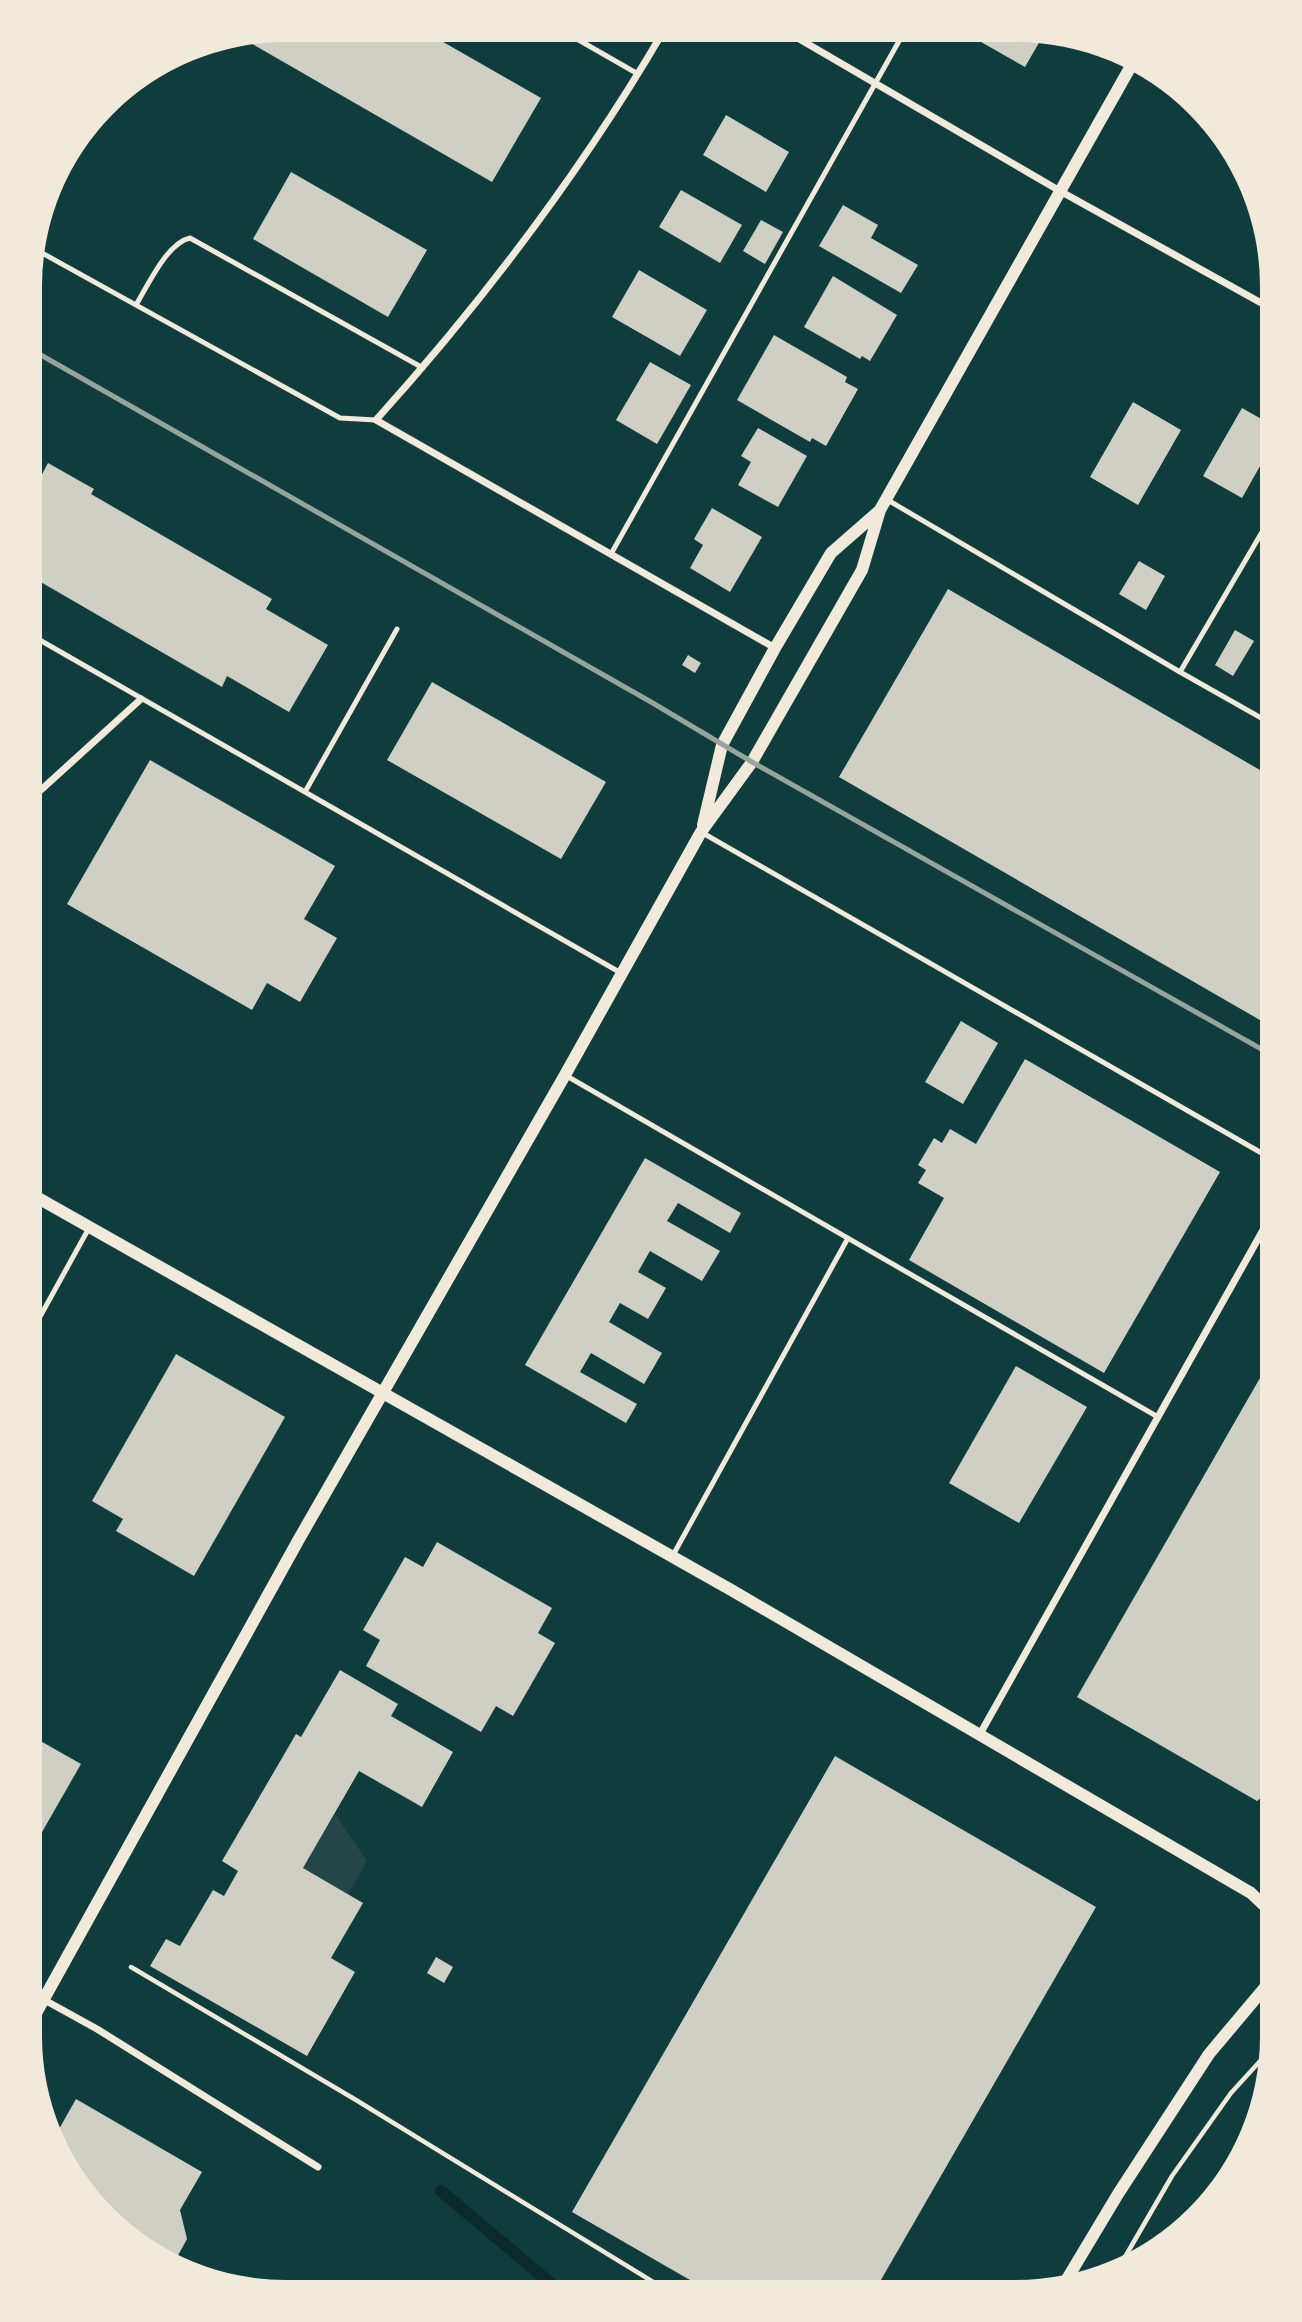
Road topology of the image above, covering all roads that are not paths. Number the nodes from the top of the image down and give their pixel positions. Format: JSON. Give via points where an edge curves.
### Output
{"nodes":[{"id":1,"x":580,"y":42,"type":"edge"},
{"id":2,"x":657,"y":42,"type":"edge"},
{"id":3,"x":804,"y":42,"type":"edge"},
{"id":4,"x":898,"y":42,"type":"edge"},
{"id":5,"x":1128,"y":69,"type":"edge"},
{"id":6,"x":638,"y":75,"type":"junction"},
{"id":7,"x":875,"y":83,"type":"junction"},
{"id":8,"x":1060,"y":191,"type":"junction"},
{"id":9,"x":44,"y":254,"type":"edge"},
{"id":10,"x":1260,"y":302,"type":"edge"},
{"id":11,"x":136,"y":304,"type":"junction"},
{"id":12,"x":423,"y":368,"type":"junction"},
{"id":13,"x":376,"y":420,"type":"junction"},
{"id":14,"x":883,"y":505,"type":"junction"},
{"id":15,"x":1260,"y":536,"type":"edge"},
{"id":16,"x":611,"y":554,"type":"junction"},
{"id":17,"x":397,"y":629,"type":"dead end"},
{"id":18,"x":42,"y":641,"type":"edge"},
{"id":19,"x":775,"y":648,"type":"junction"},
{"id":20,"x":1180,"y":672,"type":"junction"},
{"id":21,"x":141,"y":699,"type":"junction"},
{"id":22,"x":1260,"y":717,"type":"edge"},
{"id":23,"x":42,"y":789,"type":"edge"},
{"id":24,"x":305,"y":792,"type":"junction"},
{"id":25,"x":701,"y":832,"type":"junction"},
{"id":26,"x":622,"y":973,"type":"junction"},
{"id":27,"x":565,"y":1075,"type":"junction"},
{"id":28,"x":1260,"y":1152,"type":"edge"},
{"id":29,"x":42,"y":1200,"type":"edge"},
{"id":30,"x":90,"y":1227,"type":"junction"},
{"id":31,"x":1259,"y":1236,"type":"edge"},
{"id":32,"x":848,"y":1238,"type":"junction"},
{"id":33,"x":42,"y":1313,"type":"edge"},
{"id":34,"x":384,"y":1392,"type":"junction"},
{"id":35,"x":1158,"y":1417,"type":"junction"},
{"id":36,"x":672,"y":1557,"type":"junction"},
{"id":37,"x":980,"y":1734,"type":"junction"},
{"id":38,"x":1259,"y":1901,"type":"edge"},
{"id":39,"x":1259,"y":1994,"type":"edge"},
{"id":40,"x":44,"y":2000,"type":"junction"},
{"id":41,"x":42,"y":2003,"type":"edge"},
{"id":42,"x":318,"y":2167,"type":"dead end"},
{"id":43,"x":1071,"y":2274,"type":"edge"}],
"edges":[{"from":1,"to":6,"type":"lane"},
{"from":2,"to":6,"type":"street"},
{"from":3,"to":7,"type":"street"},
{"from":4,"to":7,"type":"lane"},
{"from":5,"to":8,"type":"street"},
{"from":6,"to":12,"type":"street","via":[[575,172]]},
{"from":7,"to":8,"type":"street"},
{"from":7,"to":16,"type":"lane"},
{"from":8,"to":10,"type":"street"},
{"from":8,"to":14,"type":"street"},
{"from":9,"to":11,"type":"lane"},
{"from":11,"to":12,"type":"lane","via":[[180,240],[190,238]]},
{"from":11,"to":13,"type":"lane","via":[[340,418]]},
{"from":12,"to":13,"type":"street"},
{"from":13,"to":16,"type":"street"},
{"from":14,"to":19,"type":"street","via":[[831,554]]},
{"from":14,"to":20,"type":"lane"},
{"from":14,"to":25,"type":"street","via":[[862,570],[752,762]]},
{"from":15,"to":20,"type":"lane"},
{"from":16,"to":19,"type":"street"},
{"from":17,"to":24,"type":"lane"},
{"from":18,"to":21,"type":"lane"},
{"from":19,"to":25,"type":"street","via":[[722,745]]},
{"from":20,"to":22,"type":"lane"},
{"from":21,"to":23,"type":"street"},
{"from":21,"to":24,"type":"lane"},
{"from":24,"to":26,"type":"lane"},
{"from":25,"to":26,"type":"street"},
{"from":25,"to":28,"type":"lane"},
{"from":26,"to":27,"type":"street"},
{"from":27,"to":32,"type":"lane"},
{"from":27,"to":34,"type":"street"},
{"from":29,"to":30,"type":"street"},
{"from":30,"to":33,"type":"lane"},
{"from":30,"to":34,"type":"street"},
{"from":31,"to":35,"type":"street"},
{"from":32,"to":35,"type":"lane"},
{"from":32,"to":36,"type":"lane"},
{"from":34,"to":36,"type":"street"},
{"from":34,"to":40,"type":"street"},
{"from":35,"to":37,"type":"street"},
{"from":36,"to":37,"type":"street"},
{"from":37,"to":38,"type":"street"},
{"from":39,"to":43,"type":"street","via":[[1209,2054]]},
{"from":40,"to":41,"type":"street"},
{"from":40,"to":42,"type":"street"}]}
